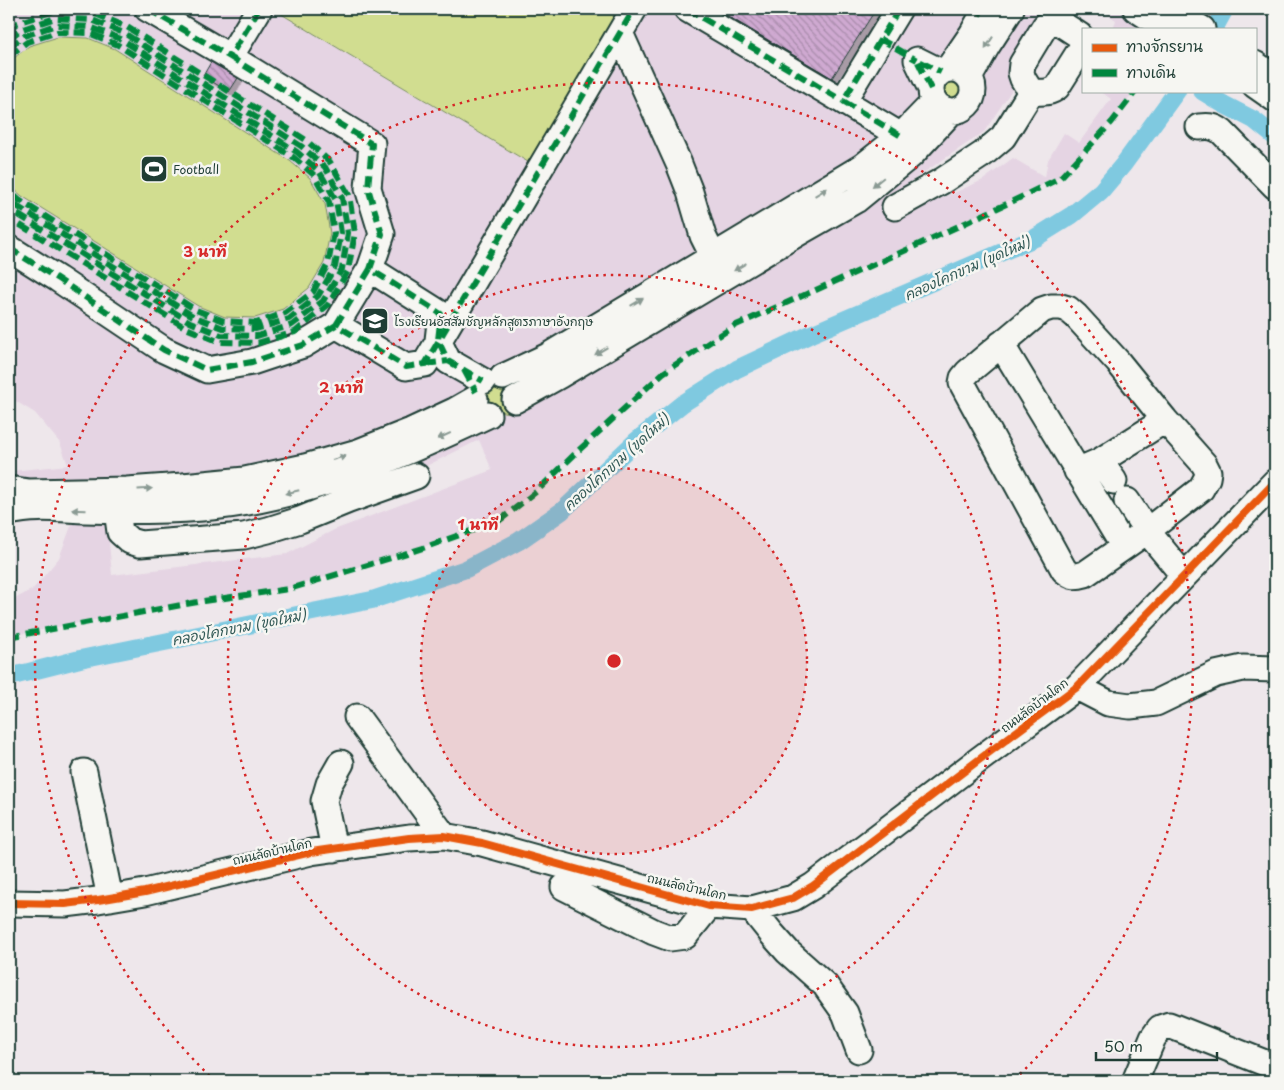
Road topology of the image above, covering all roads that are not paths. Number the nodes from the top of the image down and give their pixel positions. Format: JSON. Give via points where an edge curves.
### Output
{"nodes":[{"id":1,"x":148,"y":9,"type":"edge"},
{"id":2,"x":259,"y":9,"type":"edge"},
{"id":3,"x":634,"y":9,"type":"edge"},
{"id":4,"x":687,"y":9,"type":"edge"},
{"id":5,"x":899,"y":9,"type":"edge"},
{"id":6,"x":1011,"y":9,"type":"edge"},
{"id":7,"x":1136,"y":9,"type":"edge"},
{"id":8,"x":981,"y":11,"type":"edge"},
{"id":9,"x":1169,"y":19,"type":"edge"},
{"id":10,"x":1199,"y":28,"type":"edge"},
{"id":11,"x":620,"y":33,"type":"junction"},
{"id":12,"x":880,"y":40,"type":"junction"},
{"id":13,"x":230,"y":57,"type":"junction"},
{"id":14,"x":1256,"y":65,"type":"edge"},
{"id":15,"x":1275,"y":78,"type":"edge"},
{"id":16,"x":1256,"y":86,"type":"edge"},
{"id":17,"x":946,"y":87,"type":"junction"},
{"id":18,"x":1031,"y":92,"type":"dead end"},
{"id":19,"x":1275,"y":100,"type":"edge"},
{"id":20,"x":843,"y":101,"type":"junction"},
{"id":21,"x":1199,"y":127,"type":"dead end"},
{"id":22,"x":906,"y":146,"type":"junction"},
{"id":23,"x":942,"y":181,"type":"junction"},
{"id":24,"x":1275,"y":186,"type":"edge"},
{"id":25,"x":895,"y":207,"type":"dead end"},
{"id":26,"x":792,"y":223,"type":"junction"},
{"id":27,"x":9,"y":248,"type":"edge"},
{"id":28,"x":713,"y":256,"type":"junction"},
{"id":29,"x":370,"y":269,"type":"junction"},
{"id":30,"x":336,"y":325,"type":"junction"},
{"id":31,"x":1001,"y":344,"type":"junction"},
{"id":32,"x":467,"y":378,"type":"junction"},
{"id":33,"x":1165,"y":420,"type":"junction"},
{"id":34,"x":1100,"y":460,"type":"junction"},
{"id":35,"x":1077,"y":471,"type":"junction"},
{"id":36,"x":416,"y":476,"type":"dead end"},
{"id":37,"x":1275,"y":482,"type":"edge"},
{"id":38,"x":9,"y":489,"type":"edge"},
{"id":39,"x":346,"y":489,"type":"junction"},
{"id":40,"x":117,"y":510,"type":"junction"},
{"id":41,"x":9,"y":512,"type":"edge"},
{"id":42,"x":1147,"y":531,"type":"junction"},
{"id":43,"x":1124,"y":548,"type":"junction"},
{"id":44,"x":1184,"y":576,"type":"junction"},
{"id":45,"x":1275,"y":669,"type":"edge"},
{"id":46,"x":1076,"y":687,"type":"junction"},
{"id":47,"x":357,"y":717,"type":"dead end"},
{"id":48,"x":341,"y":763,"type":"dead end"},
{"id":49,"x":84,"y":772,"type":"dead end"},
{"id":50,"x":444,"y":836,"type":"junction"},
{"id":51,"x":334,"y":849,"type":"junction"},
{"id":52,"x":564,"y":887,"type":"dead end"},
{"id":53,"x":110,"y":898,"type":"junction"},
{"id":54,"x":9,"y":903,"type":"edge"},
{"id":55,"x":709,"y":906,"type":"junction"},
{"id":56,"x":752,"y":909,"type":"junction"},
{"id":57,"x":858,"y":1050,"type":"dead end"},
{"id":58,"x":1269,"y":1071,"type":"edge"},
{"id":59,"x":1135,"y":1081,"type":"edge"}],
"edges":[{"from":1,"to":13,"type":"street"},
{"from":2,"to":13,"type":"street"},
{"from":3,"to":11,"type":"street"},
{"from":4,"to":20,"type":"street"},
{"from":5,"to":12,"type":"street"},
{"from":6,"to":17,"type":"street","one_way":true,"via":[[987,46]]},
{"from":7,"to":9,"type":"street"},
{"from":8,"to":17,"type":"street"},
{"from":9,"to":10,"type":"street"},
{"from":11,"to":28,"type":"street","via":[[679,164]]},
{"from":11,"to":32,"type":"street"},
{"from":12,"to":17,"type":"street","via":[[917,60]]},
{"from":12,"to":20,"type":"street"},
{"from":13,"to":29,"type":"street","via":[[372,144],[368,188],[382,234]]},
{"from":14,"to":15,"type":"street"},
{"from":16,"to":19,"type":"street"},
{"from":17,"to":22,"type":"street"},
{"from":18,"to":23,"type":"street","via":[[1003,137]]},
{"from":20,"to":22,"type":"street"},
{"from":21,"to":24,"type":"street","via":[[1216,127]]},
{"from":22,"to":23,"type":"street"},
{"from":22,"to":26,"type":"street","via":[[862,167]]},
{"from":23,"to":25,"type":"street"},
{"from":26,"to":28,"type":"street"},
{"from":26,"to":32,"type":"street","one_way":true,"via":[[560,375],[515,400],[513,407],[502,416],[495,417]]},
{"from":27,"to":30,"type":"street","via":[[164,350],[207,370],[252,362],[303,345]]},
{"from":32,"to":28,"type":"street","one_way":true,"via":[[548,356]]},
{"from":29,"to":30,"type":"street"},
{"from":29,"to":32,"type":"street","via":[[440,314]]},
{"from":30,"to":32,"type":"street","via":[[406,367]]},
{"from":31,"to":33,"type":"street","via":[[1042,310],[1051,307],[1068,309],[1118,362]]},
{"from":31,"to":35,"type":"street"},
{"from":31,"to":43,"type":"street","via":[[968,372],[962,383],[1064,570],[1076,577],[1085,574]]},
{"from":38,"to":32,"type":"street","one_way":true,"via":[[29,492],[183,486],[244,480],[305,467],[358,452],[454,411]]},
{"from":32,"to":39,"type":"street","one_way":true,"via":[[424,446]]},
{"from":33,"to":34,"type":"street"},
{"from":33,"to":42,"type":"street","via":[[1208,472],[1201,489]]},
{"from":34,"to":35,"type":"street"},
{"from":34,"to":42,"type":"street"},
{"from":35,"to":43,"type":"street"},
{"from":36,"to":39,"type":"street"},
{"from":37,"to":44,"type":"street","name":"ถนนลัดบ้านโคก"},
{"from":39,"to":40,"type":"street","one_way":true,"via":[[313,487],[261,500],[202,508]]},
{"from":39,"to":40,"type":"street","via":[[300,520],[244,536],[140,544],[130,541],[120,532]]},
{"from":40,"to":41,"type":"street","one_way":true,"via":[[26,509]]},
{"from":42,"to":43,"type":"street"},
{"from":42,"to":44,"type":"street"},
{"from":44,"to":46,"type":"street","name":"ถนนลัดบ้านโคก"},
{"from":45,"to":46,"type":"street","via":[[1243,668],[1216,674],[1156,703],[1130,706],[1108,703]]},
{"from":46,"to":56,"type":"street","name":"ถนนลัดบ้านโคก","via":[[813,886],[793,898]]},
{"from":47,"to":50,"type":"street"},
{"from":48,"to":51,"type":"street","via":[[324,801]]},
{"from":49,"to":53,"type":"street"},
{"from":50,"to":51,"type":"street","name":"ถนนลัดบ้านโคก"},
{"from":50,"to":55,"type":"street","name":"ถนนลัดบ้านโคก","via":[[482,843]]},
{"from":51,"to":53,"type":"street","name":"ถนนลัดบ้านโคก"},
{"from":52,"to":55,"type":"street","via":[[670,938],[685,936]]},
{"from":53,"to":54,"type":"street","name":"ถนนลัดบ้านโคก","via":[[65,904]]},
{"from":55,"to":56,"type":"street","name":"ถนนลัดบ้านโคก"},
{"from":56,"to":57,"type":"street","via":[[788,952],[825,984],[845,1013]]},
{"from":58,"to":59,"type":"street","via":[[1169,1025],[1160,1028],[1153,1038]]}]}
